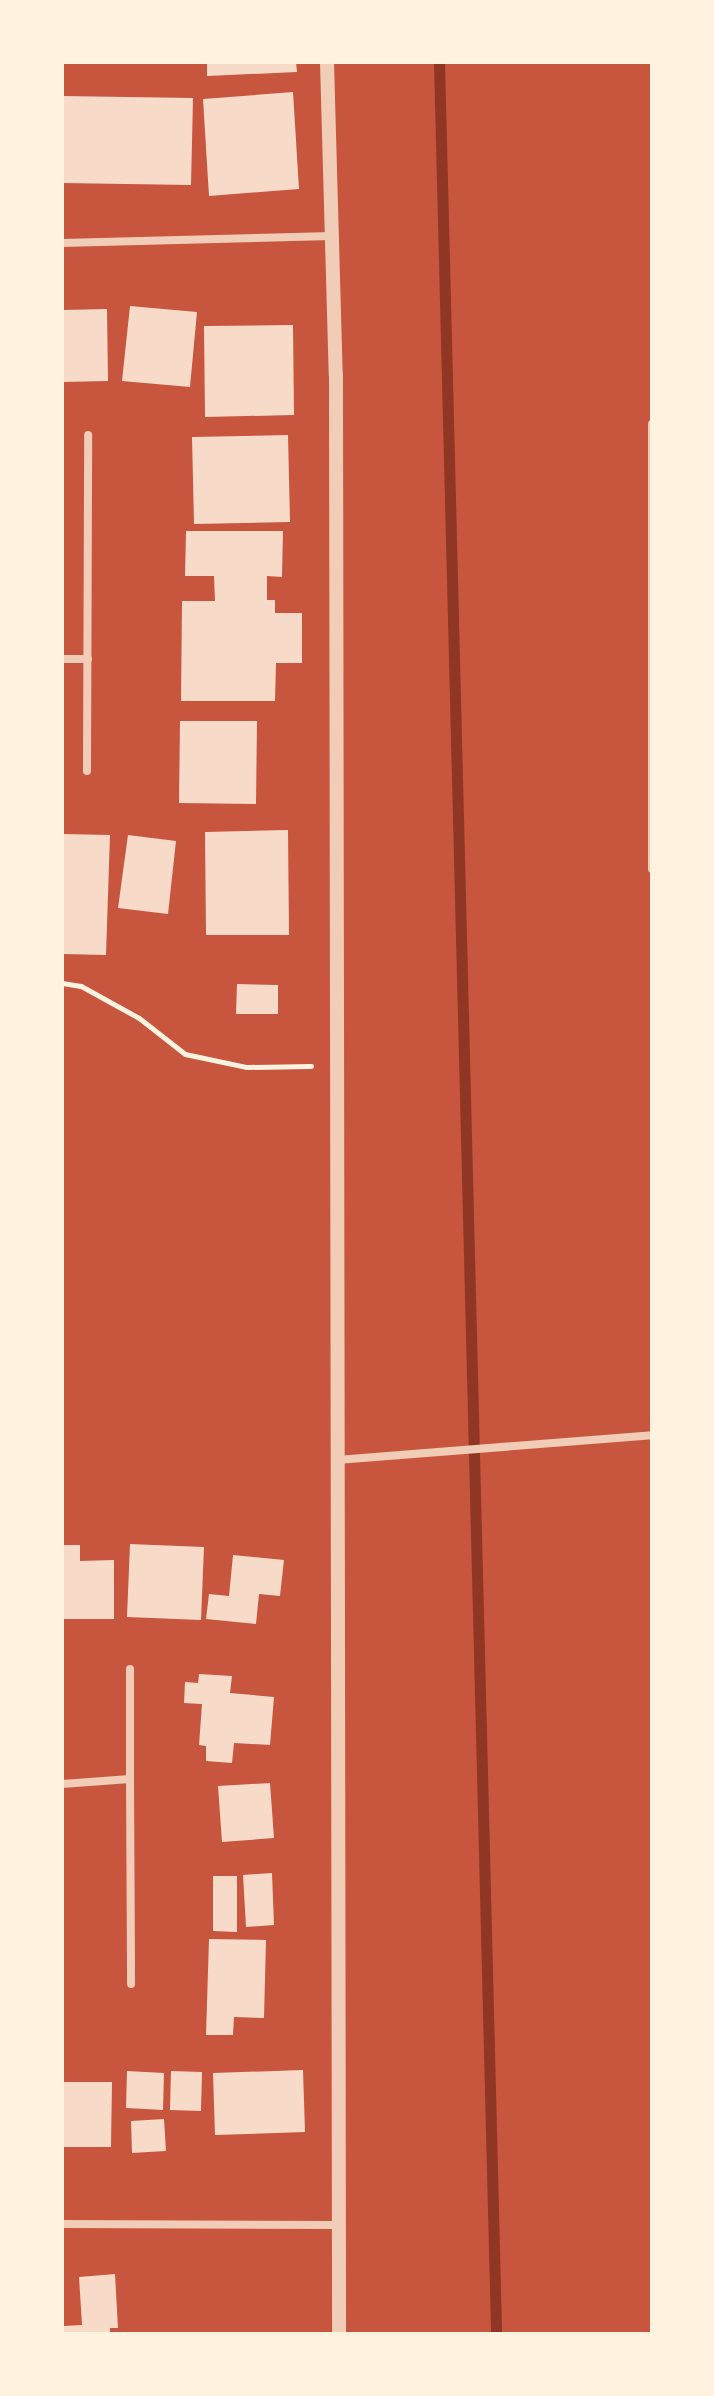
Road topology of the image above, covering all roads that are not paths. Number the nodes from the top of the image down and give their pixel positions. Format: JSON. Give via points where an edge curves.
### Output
{"nodes":[{"id":1,"x":327,"y":62,"type":"edge"},
{"id":2,"x":332,"y":236,"type":"junction"},
{"id":3,"x":62,"y":243,"type":"edge"},
{"id":4,"x":652,"y":424,"type":"edge"},
{"id":5,"x":88,"y":435,"type":"dead end"},
{"id":6,"x":650,"y":625,"type":"edge"},
{"id":7,"x":62,"y":659,"type":"edge"},
{"id":8,"x":88,"y":659,"type":"junction"},
{"id":9,"x":87,"y":771,"type":"dead end"},
{"id":10,"x":652,"y":869,"type":"edge"},
{"id":11,"x":652,"y":1435,"type":"edge"},
{"id":12,"x":337,"y":1460,"type":"junction"},
{"id":13,"x":130,"y":1669,"type":"dead end"},
{"id":14,"x":130,"y":1779,"type":"junction"},
{"id":15,"x":62,"y":1784,"type":"edge"},
{"id":16,"x":131,"y":1984,"type":"dead end"},
{"id":17,"x":62,"y":2224,"type":"edge"},
{"id":18,"x":339,"y":2225,"type":"junction"},
{"id":19,"x":339,"y":2334,"type":"edge"}],
"edges":[{"from":1,"to":2,"type":"street"},
{"from":2,"to":3,"type":"street"},
{"from":2,"to":12,"type":"street"},
{"from":4,"to":6,"type":"street"},
{"from":5,"to":8,"type":"street"},
{"from":6,"to":10,"type":"street"},
{"from":7,"to":8,"type":"street"},
{"from":8,"to":9,"type":"street"},
{"from":11,"to":12,"type":"street"},
{"from":12,"to":18,"type":"street"},
{"from":13,"to":14,"type":"street"},
{"from":14,"to":15,"type":"street"},
{"from":14,"to":16,"type":"street"},
{"from":17,"to":18,"type":"street"},
{"from":18,"to":19,"type":"street"}]}
